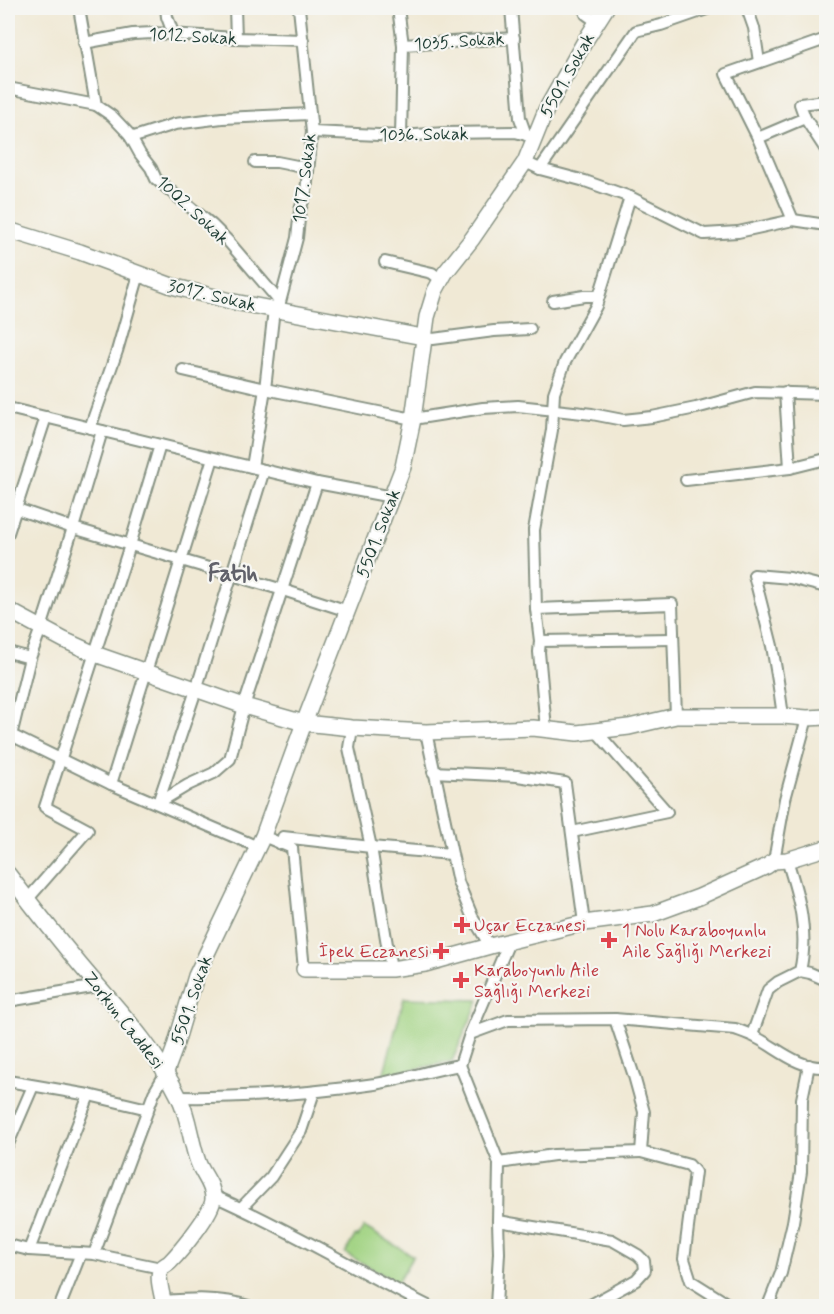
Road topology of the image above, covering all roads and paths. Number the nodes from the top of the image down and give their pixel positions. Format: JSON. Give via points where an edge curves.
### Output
{"nodes":[{"id":1,"x":79,"y":8,"type":"edge"},
{"id":2,"x":165,"y":8,"type":"edge"},
{"id":3,"x":235,"y":8,"type":"edge"},
{"id":4,"x":299,"y":8,"type":"edge"},
{"id":5,"x":398,"y":8,"type":"edge"},
{"id":6,"x":511,"y":8,"type":"edge"},
{"id":7,"x":584,"y":8,"type":"edge"},
{"id":8,"x":606,"y":8,"type":"edge"},
{"id":9,"x":710,"y":8,"type":"edge"},
{"id":10,"x":747,"y":8,"type":"edge"},
{"id":11,"x":597,"y":22,"type":"junction"},
{"id":12,"x":173,"y":33,"type":"junction"},
{"id":13,"x":236,"y":38,"type":"junction"},
{"id":14,"x":514,"y":38,"type":"junction"},
{"id":15,"x":826,"y":39,"type":"edge"},
{"id":16,"x":303,"y":40,"type":"junction"},
{"id":17,"x":84,"y":43,"type":"junction"},
{"id":18,"x":403,"y":45,"type":"junction"},
{"id":19,"x":759,"y":62,"type":"junction"},
{"id":20,"x":8,"y":88,"type":"edge"},
{"id":21,"x":826,"y":101,"type":"edge"},
{"id":22,"x":96,"y":105,"type":"junction"},
{"id":23,"x":310,"y":114,"type":"junction"},
{"id":24,"x":805,"y":118,"type":"junction"},
{"id":25,"x":312,"y":132,"type":"junction"},
{"id":26,"x":401,"y":136,"type":"junction"},
{"id":27,"x":530,"y":136,"type":"junction"},
{"id":28,"x":131,"y":138,"type":"junction"},
{"id":29,"x":758,"y":138,"type":"junction"},
{"id":30,"x":826,"y":150,"type":"edge"},
{"id":31,"x":255,"y":162,"type":"dead end"},
{"id":32,"x":525,"y":162,"type":"junction"},
{"id":33,"x":307,"y":168,"type":"junction"},
{"id":34,"x":540,"y":169,"type":"junction"},
{"id":35,"x":630,"y":197,"type":"junction"},
{"id":36,"x":793,"y":220,"type":"junction"},
{"id":37,"x":826,"y":225,"type":"edge"},
{"id":38,"x":8,"y":230,"type":"edge"},
{"id":39,"x":385,"y":262,"type":"dead end"},
{"id":40,"x":139,"y":274,"type":"junction"},
{"id":41,"x":441,"y":280,"type":"junction"},
{"id":42,"x":599,"y":296,"type":"junction"},
{"id":43,"x":552,"y":301,"type":"dead end"},
{"id":44,"x":278,"y":307,"type":"junction"},
{"id":45,"x":530,"y":329,"type":"dead end"},
{"id":46,"x":423,"y":337,"type":"junction"},
{"id":47,"x":183,"y":370,"type":"dead end"},
{"id":48,"x":265,"y":389,"type":"junction"},
{"id":49,"x":785,"y":392,"type":"junction"},
{"id":50,"x":826,"y":394,"type":"edge"},
{"id":51,"x":8,"y":408,"type":"edge"},
{"id":52,"x":553,"y":410,"type":"junction"},
{"id":53,"x":46,"y":417,"type":"junction"},
{"id":54,"x":413,"y":419,"type":"junction"},
{"id":55,"x":90,"y":428,"type":"junction"},
{"id":56,"x":102,"y":431,"type":"junction"},
{"id":57,"x":160,"y":445,"type":"junction"},
{"id":58,"x":213,"y":458,"type":"junction"},
{"id":59,"x":826,"y":459,"type":"edge"},
{"id":60,"x":252,"y":467,"type":"junction"},
{"id":61,"x":790,"y":468,"type":"junction"},
{"id":62,"x":264,"y":470,"type":"junction"},
{"id":63,"x":686,"y":480,"type":"dead end"},
{"id":64,"x":317,"y":483,"type":"junction"},
{"id":65,"x":392,"y":497,"type":"junction"},
{"id":66,"x":11,"y":508,"type":"edge"},
{"id":67,"x":73,"y":528,"type":"junction"},
{"id":68,"x":8,"y":533,"type":"edge"},
{"id":69,"x":130,"y":545,"type":"junction"},
{"id":70,"x":181,"y":561,"type":"junction"},
{"id":71,"x":231,"y":576,"type":"junction"},
{"id":72,"x":826,"y":586,"type":"edge"},
{"id":73,"x":283,"y":590,"type":"junction"},
{"id":74,"x":536,"y":609,"type":"junction"},
{"id":75,"x":8,"y":610,"type":"edge"},
{"id":76,"x":348,"y":611,"type":"junction"},
{"id":77,"x":41,"y":628,"type":"junction"},
{"id":78,"x":673,"y":639,"type":"junction"},
{"id":79,"x":540,"y":641,"type":"junction"},
{"id":80,"x":8,"y":652,"type":"edge"},
{"id":81,"x":95,"y":654,"type":"junction"},
{"id":82,"x":30,"y":658,"type":"junction"},
{"id":83,"x":145,"y":672,"type":"junction"},
{"id":84,"x":196,"y":690,"type":"junction"},
{"id":85,"x":244,"y":706,"type":"junction"},
{"id":86,"x":676,"y":716,"type":"junction"},
{"id":87,"x":783,"y":716,"type":"junction"},
{"id":88,"x":826,"y":717,"type":"edge"},
{"id":89,"x":807,"y":718,"type":"junction"},
{"id":90,"x":304,"y":723,"type":"junction"},
{"id":91,"x":352,"y":728,"type":"junction"},
{"id":92,"x":546,"y":729,"type":"junction"},
{"id":93,"x":596,"y":731,"type":"junction"},
{"id":94,"x":426,"y":732,"type":"junction"},
{"id":95,"x":11,"y":735,"type":"junction"},
{"id":96,"x":8,"y":748,"type":"edge"},
{"id":97,"x":61,"y":760,"type":"junction"},
{"id":98,"x":433,"y":772,"type":"junction"},
{"id":99,"x":111,"y":784,"type":"junction"},
{"id":100,"x":158,"y":803,"type":"junction"},
{"id":101,"x":572,"y":832,"type":"junction"},
{"id":102,"x":260,"y":842,"type":"junction"},
{"id":103,"x":281,"y":844,"type":"junction"},
{"id":104,"x":371,"y":847,"type":"junction"},
{"id":105,"x":826,"y":848,"type":"edge"},
{"id":106,"x":451,"y":854,"type":"junction"},
{"id":107,"x":780,"y":860,"type":"junction"},
{"id":108,"x":8,"y":874,"type":"edge"},
{"id":109,"x":27,"y":900,"type":"junction"},
{"id":110,"x":584,"y":923,"type":"junction"},
{"id":111,"x":509,"y":942,"type":"junction"},
{"id":112,"x":490,"y":946,"type":"junction"},
{"id":113,"x":304,"y":969,"type":"joint"},
{"id":114,"x":391,"y":969,"type":"junction"},
{"id":115,"x":800,"y":971,"type":"junction"},
{"id":116,"x":826,"y":980,"type":"edge"},
{"id":117,"x":98,"y":986,"type":"junction"},
{"id":118,"x":8,"y":1000,"type":"edge"},
{"id":119,"x":615,"y":1019,"type":"junction"},
{"id":120,"x":470,"y":1034,"type":"junction"},
{"id":121,"x":752,"y":1035,"type":"junction"},
{"id":122,"x":460,"y":1065,"type":"junction"},
{"id":123,"x":809,"y":1065,"type":"junction"},
{"id":124,"x":826,"y":1067,"type":"edge"},
{"id":125,"x":165,"y":1074,"type":"junction"},
{"id":126,"x":8,"y":1081,"type":"edge"},
{"id":127,"x":33,"y":1086,"type":"junction"},
{"id":128,"x":314,"y":1092,"type":"junction"},
{"id":129,"x":89,"y":1095,"type":"junction"},
{"id":130,"x":179,"y":1096,"type":"junction"},
{"id":131,"x":148,"y":1109,"type":"junction"},
{"id":132,"x":8,"y":1144,"type":"edge"},
{"id":133,"x":642,"y":1152,"type":"junction"},
{"id":134,"x":499,"y":1163,"type":"junction"},
{"id":135,"x":214,"y":1196,"type":"junction"},
{"id":136,"x":241,"y":1208,"type":"junction"},
{"id":137,"x":498,"y":1221,"type":"junction"},
{"id":138,"x":8,"y":1245,"type":"edge"},
{"id":139,"x":29,"y":1250,"type":"junction"},
{"id":140,"x":81,"y":1253,"type":"junction"},
{"id":141,"x":94,"y":1254,"type":"junction"},
{"id":142,"x":161,"y":1268,"type":"junction"},
{"id":143,"x":164,"y":1304,"type":"edge"},
{"id":144,"x":60,"y":1306,"type":"edge"},
{"id":145,"x":248,"y":1306,"type":"edge"},
{"id":146,"x":428,"y":1306,"type":"edge"},
{"id":147,"x":496,"y":1306,"type":"edge"},
{"id":148,"x":589,"y":1306,"type":"edge"},
{"id":149,"x":728,"y":1306,"type":"edge"},
{"id":150,"x":768,"y":1306,"type":"edge"}],
"edges":[{"from":1,"to":17,"type":"street"},
{"from":2,"to":12,"type":"street"},
{"from":3,"to":13,"type":"street"},
{"from":4,"to":16,"type":"street","name":"1017. Sokak"},
{"from":5,"to":18,"type":"street"},
{"from":6,"to":14,"type":"street"},
{"from":7,"to":11,"type":"street"},
{"from":8,"to":11,"type":"street","name":"5501. Sokak"},
{"from":9,"to":34,"type":"street","via":[[636,31]]},
{"from":10,"to":19,"type":"street"},
{"from":11,"to":27,"type":"street","name":"5501. Sokak"},
{"from":12,"to":13,"type":"street","name":"1012. Sokak"},
{"from":12,"to":17,"type":"street","name":"1012. Sokak","via":[[133,34]]},
{"from":13,"to":16,"type":"street","name":"1012. Sokak"},
{"from":14,"to":18,"type":"street","name":"1035. Sokak"},
{"from":14,"to":27,"type":"street","via":[[520,118]]},
{"from":15,"to":19,"type":"street"},
{"from":16,"to":23,"type":"street","name":"1017. Sokak"},
{"from":17,"to":22,"type":"street"},
{"from":18,"to":26,"type":"street"},
{"from":19,"to":29,"type":"street","via":[[726,74]]},
{"from":20,"to":22,"type":"street","name":"1002. Sokak"},
{"from":21,"to":24,"type":"street","via":[[800,104]]},
{"from":22,"to":28,"type":"street","name":"1002. Sokak"},
{"from":23,"to":25,"type":"street","name":"1017. Sokak"},
{"from":23,"to":28,"type":"street","via":[[175,124]]},
{"from":24,"to":29,"type":"street"},
{"from":24,"to":30,"type":"street"},
{"from":25,"to":26,"type":"street","name":"1036. Sokak"},
{"from":25,"to":33,"type":"street","name":"1017. Sokak"},
{"from":26,"to":27,"type":"street","name":"1036. Sokak","via":[[514,132]]},
{"from":27,"to":32,"type":"street","name":"5501. Sokak"},
{"from":28,"to":44,"type":"street","name":"1002. Sokak","via":[[156,179],[220,233]]},
{"from":29,"to":36,"type":"street"},
{"from":31,"to":33,"type":"street"},
{"from":32,"to":34,"type":"street"},
{"from":32,"to":41,"type":"street","name":"5501. Sokak"},
{"from":33,"to":44,"type":"street","name":"1017. Sokak","via":[[297,238]]},
{"from":34,"to":35,"type":"street"},
{"from":35,"to":36,"type":"street","via":[[704,234],[738,232]]},
{"from":35,"to":42,"type":"street"},
{"from":36,"to":37,"type":"street"},
{"from":38,"to":40,"type":"street","name":"3017. Sokak"},
{"from":39,"to":41,"type":"street","via":[[432,273]]},
{"from":40,"to":44,"type":"street","name":"3017. Sokak","via":[[234,302]]},
{"from":40,"to":55,"type":"street"},
{"from":41,"to":46,"type":"street","name":"5501. Sokak","via":[[430,302]]},
{"from":42,"to":43,"type":"street"},
{"from":42,"to":52,"type":"street","via":[[565,362],[554,393]]},
{"from":44,"to":46,"type":"street","name":"3017. Sokak"},
{"from":44,"to":48,"type":"street","name":"1017. Sokak"},
{"from":45,"to":46,"type":"street"},
{"from":46,"to":54,"type":"street","name":"5501. Sokak"},
{"from":47,"to":48,"type":"street"},
{"from":48,"to":54,"type":"street"},
{"from":48,"to":60,"type":"street","name":"1017. Sokak"},
{"from":49,"to":50,"type":"street"},
{"from":49,"to":52,"type":"street","via":[[755,392],[696,408],[623,420]]},
{"from":49,"to":61,"type":"street"},
{"from":51,"to":53,"type":"street"},
{"from":52,"to":54,"type":"street","via":[[483,408]]},
{"from":52,"to":74,"type":"street","via":[[534,530]]},
{"from":53,"to":55,"type":"street"},
{"from":53,"to":66,"type":"street"},
{"from":54,"to":65,"type":"street","name":"5501. Sokak"},
{"from":55,"to":56,"type":"street"},
{"from":56,"to":57,"type":"street"},
{"from":56,"to":67,"type":"street"},
{"from":57,"to":58,"type":"street"},
{"from":57,"to":69,"type":"street"},
{"from":58,"to":60,"type":"street"},
{"from":58,"to":70,"type":"street"},
{"from":59,"to":61,"type":"street"},
{"from":60,"to":62,"type":"street"},
{"from":61,"to":63,"type":"street"},
{"from":62,"to":64,"type":"street"},
{"from":62,"to":71,"type":"street"},
{"from":64,"to":65,"type":"street"},
{"from":64,"to":73,"type":"street"},
{"from":65,"to":76,"type":"street","name":"5501. Sokak"},
{"from":66,"to":67,"type":"street"},
{"from":66,"to":68,"type":"street"},
{"from":67,"to":69,"type":"street"},
{"from":67,"to":77,"type":"street"},
{"from":69,"to":70,"type":"street"},
{"from":69,"to":81,"type":"street"},
{"from":70,"to":71,"type":"street"},
{"from":70,"to":83,"type":"street"},
{"from":71,"to":73,"type":"street"},
{"from":71,"to":84,"type":"street"},
{"from":72,"to":87,"type":"street","via":[[754,575],[772,646]]},
{"from":73,"to":76,"type":"street"},
{"from":73,"to":85,"type":"street"},
{"from":74,"to":78,"type":"street","via":[[672,604]]},
{"from":74,"to":79,"type":"street"},
{"from":75,"to":77,"type":"street"},
{"from":76,"to":90,"type":"street","name":"5501. Sokak"},
{"from":77,"to":81,"type":"street"},
{"from":77,"to":82,"type":"street"},
{"from":78,"to":79,"type":"street"},
{"from":78,"to":86,"type":"street"},
{"from":79,"to":92,"type":"street"},
{"from":80,"to":82,"type":"street"},
{"from":81,"to":83,"type":"street"},
{"from":81,"to":97,"type":"street"},
{"from":82,"to":95,"type":"street"},
{"from":83,"to":84,"type":"street"},
{"from":83,"to":99,"type":"street"},
{"from":84,"to":85,"type":"street"},
{"from":84,"to":100,"type":"street"},
{"from":85,"to":90,"type":"street"},
{"from":85,"to":100,"type":"street","via":[[230,759],[214,773]]},
{"from":86,"to":87,"type":"street"},
{"from":86,"to":93,"type":"street"},
{"from":87,"to":89,"type":"street"},
{"from":88,"to":89,"type":"street"},
{"from":89,"to":107,"type":"street","via":[[785,799]]},
{"from":90,"to":91,"type":"street"},
{"from":90,"to":102,"type":"street","name":"5501. Sokak"},
{"from":91,"to":94,"type":"street"},
{"from":91,"to":104,"type":"street","via":[[349,748]]},
{"from":92,"to":93,"type":"street"},
{"from":92,"to":94,"type":"street"},
{"from":93,"to":101,"type":"street","via":[[667,812]]},
{"from":94,"to":98,"type":"street"},
{"from":95,"to":96,"type":"street"},
{"from":95,"to":97,"type":"street"},
{"from":97,"to":99,"type":"street"},
{"from":97,"to":109,"type":"street","via":[[45,807],[88,830]]},
{"from":98,"to":101,"type":"street","via":[[565,783]]},
{"from":98,"to":106,"type":"street"},
{"from":99,"to":100,"type":"street"},
{"from":100,"to":102,"type":"street"},
{"from":101,"to":110,"type":"street"},
{"from":102,"to":103,"type":"street"},
{"from":102,"to":125,"type":"street","name":"5501. Sokak","via":[[196,976]]},
{"from":103,"to":104,"type":"street","via":[[283,837]]},
{"from":103,"to":113,"type":"street","via":[[292,848]]},
{"from":104,"to":106,"type":"street"},
{"from":104,"to":114,"type":"street"},
{"from":105,"to":107,"type":"street"},
{"from":106,"to":112,"type":"street","via":[[472,916]]},
{"from":107,"to":110,"type":"street","via":[[653,914]]},
{"from":107,"to":115,"type":"street","via":[[795,887],[804,933]]},
{"from":108,"to":109,"type":"street","name":"Zorkun Caddesi"},
{"from":109,"to":117,"type":"street","name":"Zorkun Caddesi"},
{"from":110,"to":111,"type":"street"},
{"from":111,"to":112,"type":"street"},
{"from":111,"to":120,"type":"street"},
{"from":112,"to":114,"type":"street"},
{"from":113,"to":114,"type":"street"},
{"from":115,"to":116,"type":"street"},
{"from":115,"to":121,"type":"street","via":[[768,990]]},
{"from":117,"to":118,"type":"street"},
{"from":117,"to":125,"type":"street","name":"Zorkun Caddesi","via":[[147,1045]]},
{"from":119,"to":120,"type":"street","via":[[508,1020]]},
{"from":119,"to":121,"type":"street","via":[[735,1029]]},
{"from":119,"to":133,"type":"street","via":[[644,1112]]},
{"from":120,"to":122,"type":"street"},
{"from":121,"to":123,"type":"street"},
{"from":122,"to":128,"type":"street","via":[[375,1084]]},
{"from":122,"to":134,"type":"street"},
{"from":123,"to":124,"type":"street"},
{"from":123,"to":150,"type":"street","via":[[802,1100],[801,1172],[793,1222],[781,1273]]},
{"from":125,"to":130,"type":"street","name":"Zorkun Caddesi"},
{"from":125,"to":131,"type":"street"},
{"from":126,"to":127,"type":"street"},
{"from":127,"to":129,"type":"street"},
{"from":127,"to":132,"type":"street"},
{"from":128,"to":130,"type":"street","via":[[227,1098]]},
{"from":128,"to":136,"type":"street","via":[[301,1131],[270,1177]]},
{"from":129,"to":131,"type":"street"},
{"from":129,"to":139,"type":"street"},
{"from":130,"to":135,"type":"street","name":"Zorkun Caddesi","via":[[198,1161]]},
{"from":131,"to":141,"type":"street"},
{"from":133,"to":134,"type":"street","via":[[554,1155]]},
{"from":133,"to":149,"type":"street","via":[[689,1165],[695,1172],[684,1259],[692,1281]]},
{"from":134,"to":137,"type":"street"},
{"from":135,"to":136,"type":"street"},
{"from":135,"to":142,"type":"street","via":[[197,1230]]},
{"from":136,"to":146,"type":"street"},
{"from":137,"to":147,"type":"street"},
{"from":137,"to":148,"type":"street","via":[[612,1240],[644,1261],[645,1270],[636,1280]]},
{"from":138,"to":139,"type":"street"},
{"from":139,"to":140,"type":"street"},
{"from":140,"to":141,"type":"street"},
{"from":140,"to":144,"type":"street"},
{"from":141,"to":142,"type":"street"},
{"from":142,"to":143,"type":"street"},
{"from":143,"to":145,"type":"street","via":[[196,1299]]}]}
